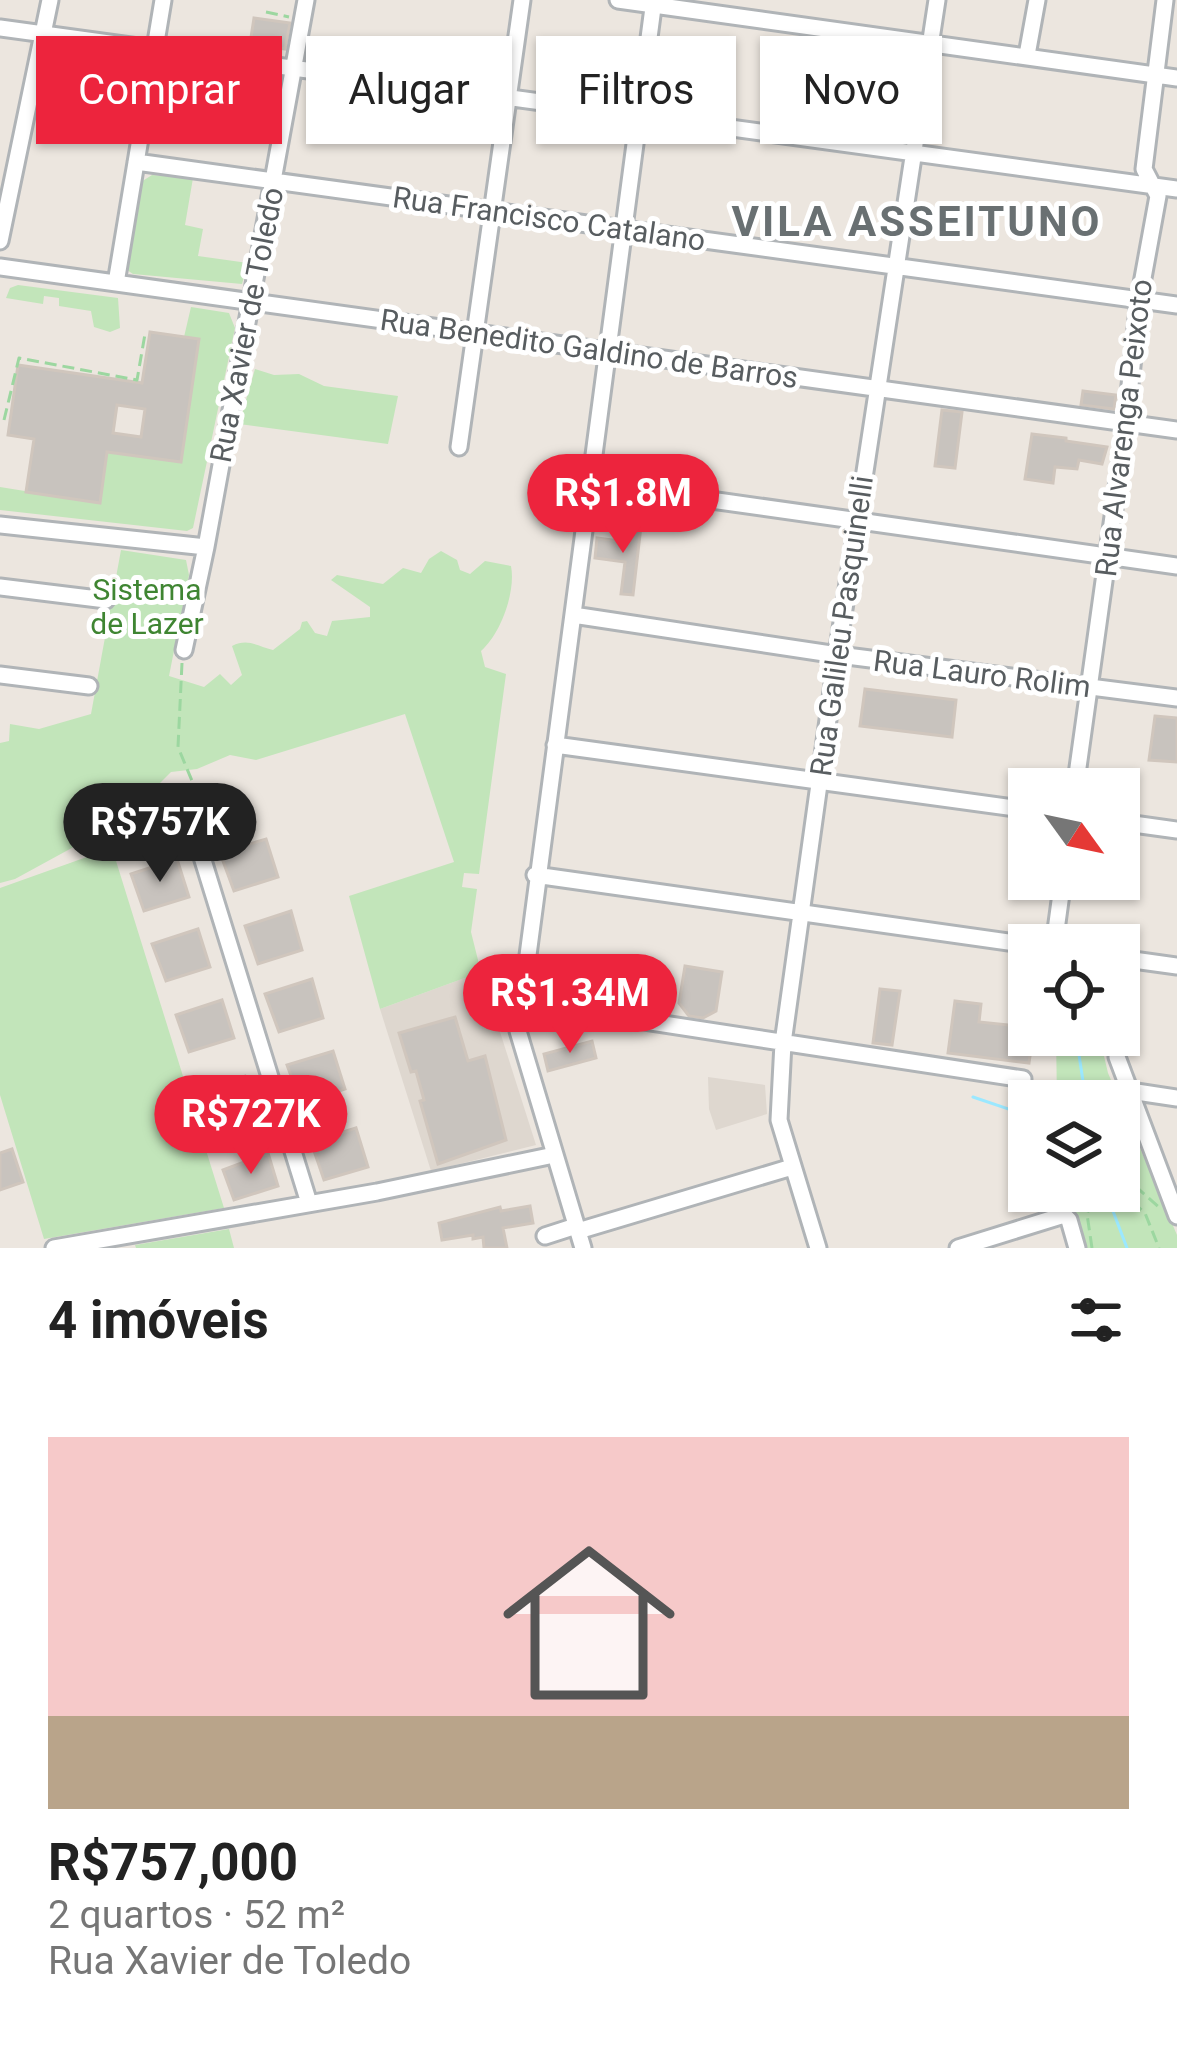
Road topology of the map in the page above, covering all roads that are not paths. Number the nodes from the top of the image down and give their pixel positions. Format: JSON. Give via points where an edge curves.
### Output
{"nodes":[{"id":1,"x":50,"y":0,"type":"edge"},
{"id":2,"x":163,"y":0,"type":"edge"},
{"id":3,"x":306,"y":0,"type":"edge"},
{"id":4,"x":522,"y":0,"type":"edge"},
{"id":5,"x":618,"y":0,"type":"edge"},
{"id":6,"x":780,"y":0,"type":"edge"},
{"id":7,"x":937,"y":0,"type":"edge"},
{"id":8,"x":1037,"y":0,"type":"edge"},
{"id":9,"x":1165,"y":0,"type":"edge"},
{"id":10,"x":654,"y":2,"type":"edge"},
{"id":11,"x":776,"y":21,"type":"junction"},
{"id":12,"x":0,"y":28,"type":"edge"},
{"id":13,"x":40,"y":34,"type":"junction"},
{"id":14,"x":54,"y":36,"type":"edge"},
{"id":15,"x":157,"y":36,"type":"edge"},
{"id":16,"x":650,"y":36,"type":"edge"},
{"id":17,"x":887,"y":36,"type":"edge"},
{"id":18,"x":932,"y":36,"type":"edge"},
{"id":19,"x":942,"y":43,"type":"edge"},
{"id":20,"x":1027,"y":55,"type":"junction"},
{"id":21,"x":282,"y":67,"type":"edge"},
{"id":22,"x":294,"y":69,"type":"junction"},
{"id":23,"x":306,"y":71,"type":"edge"},
{"id":24,"x":512,"y":71,"type":"edge"},
{"id":25,"x":1154,"y":75,"type":"junction"},
{"id":26,"x":1177,"y":78,"type":"edge"},
{"id":27,"x":736,"y":130,"type":"edge"},
{"id":28,"x":139,"y":144,"type":"edge"},
{"id":29,"x":502,"y":144,"type":"edge"},
{"id":30,"x":635,"y":144,"type":"edge"},
{"id":31,"x":914,"y":144,"type":"edge"},
{"id":32,"x":912,"y":154,"type":"junction"},
{"id":33,"x":136,"y":162,"type":"junction"},
{"id":34,"x":275,"y":181,"type":"junction"},
{"id":35,"x":1152,"y":185,"type":"junction"},
{"id":36,"x":1177,"y":189,"type":"edge"},
{"id":37,"x":492,"y":211,"type":"junction"},
{"id":38,"x":624,"y":228,"type":"junction"},
{"id":39,"x":0,"y":241,"type":"edge"},
{"id":40,"x":0,"y":267,"type":"edge"},
{"id":41,"x":896,"y":268,"type":"junction"},
{"id":42,"x":116,"y":284,"type":"junction"},
{"id":43,"x":1138,"y":300,"type":"junction"},
{"id":44,"x":251,"y":302,"type":"junction"},
{"id":45,"x":1177,"y":305,"type":"edge"},
{"id":46,"x":475,"y":333,"type":"junction"},
{"id":47,"x":609,"y":351,"type":"junction"},
{"id":48,"x":878,"y":388,"type":"junction"},
{"id":49,"x":1126,"y":423,"type":"junction"},
{"id":50,"x":1177,"y":430,"type":"edge"},
{"id":51,"x":459,"y":447,"type":"dead end"},
{"id":52,"x":591,"y":483,"type":"junction"},
{"id":53,"x":857,"y":521,"type":"junction"},
{"id":54,"x":0,"y":525,"type":"edge"},
{"id":55,"x":206,"y":548,"type":"junction"},
{"id":56,"x":1107,"y":556,"type":"junction"},
{"id":57,"x":1177,"y":566,"type":"edge"},
{"id":58,"x":0,"y":587,"type":"edge"},
{"id":59,"x":106,"y":600,"type":"dead end"},
{"id":60,"x":573,"y":615,"type":"junction"},
{"id":61,"x":184,"y":650,"type":"road end"},
{"id":62,"x":837,"y":655,"type":"junction"},
{"id":63,"x":0,"y":675,"type":"edge"},
{"id":64,"x":89,"y":686,"type":"dead end"},
{"id":65,"x":1090,"y":688,"type":"junction"},
{"id":66,"x":1177,"y":698,"type":"edge"},
{"id":67,"x":555,"y":745,"type":"junction"},
{"id":68,"x":1079,"y":768,"type":"edge"},
{"id":69,"x":818,"y":782,"type":"junction"},
{"id":70,"x":185,"y":802,"type":"dead end"},
{"id":71,"x":1008,"y":808,"type":"edge"},
{"id":72,"x":1140,"y":825,"type":"edge"},
{"id":73,"x":1177,"y":830,"type":"edge"},
{"id":74,"x":536,"y":874,"type":"junction"},
{"id":75,"x":801,"y":914,"type":"junction"},
{"id":76,"x":1008,"y":942,"type":"edge"},
{"id":77,"x":1140,"y":961,"type":"edge"},
{"id":78,"x":1177,"y":966,"type":"edge"},
{"id":79,"x":520,"y":1002,"type":"junction"},
{"id":80,"x":783,"y":1043,"type":"junction"},
{"id":81,"x":1117,"y":1057,"type":"dead end"},
{"id":82,"x":1023,"y":1079,"type":"dead end"},
{"id":83,"x":1126,"y":1080,"type":"edge"},
{"id":84,"x":1140,"y":1092,"type":"edge"},
{"id":85,"x":1177,"y":1098,"type":"edge"},
{"id":86,"x":1140,"y":1120,"type":"edge"},
{"id":87,"x":554,"y":1155,"type":"junction"},
{"id":88,"x":792,"y":1167,"type":"junction"},
{"id":89,"x":309,"y":1203,"type":"junction"},
{"id":90,"x":1172,"y":1214,"type":"edge"},
{"id":91,"x":569,"y":1238,"type":"edge"},
{"id":92,"x":54,"y":1248,"type":"edge"},
{"id":93,"x":818,"y":1248,"type":"edge"},
{"id":94,"x":958,"y":1248,"type":"edge"},
{"id":95,"x":1077,"y":1248,"type":"edge"}],
"edges":[{"from":1,"to":13,"type":"street"},
{"from":2,"to":15,"type":"street"},
{"from":3,"to":22,"type":"street","name":"Rua Xavier de Toledo"},
{"from":4,"to":24,"type":"street"},
{"from":5,"to":10,"type":"street"},
{"from":6,"to":11,"type":"street"},
{"from":7,"to":18,"type":"street","name":"Rua Galileu Pasquinelli"},
{"from":8,"to":20,"type":"street"},
{"from":9,"to":25,"type":"street","name":"Rua Alvarenga Peixoto"},
{"from":10,"to":11,"type":"street"},
{"from":10,"to":16,"type":"street"},
{"from":11,"to":17,"type":"street"},
{"from":12,"to":13,"type":"street"},
{"from":13,"to":14,"type":"street"},
{"from":13,"to":39,"type":"street"},
{"from":19,"to":20,"type":"street"},
{"from":20,"to":25,"type":"street"},
{"from":21,"to":22,"type":"street"},
{"from":22,"to":23,"type":"street"},
{"from":22,"to":34,"type":"street","name":"Rua Xavier de Toledo"},
{"from":25,"to":26,"type":"street"},
{"from":25,"to":35,"type":"street","name":"Rua Alvarenga Peixoto","via":[[1144,169]]},
{"from":27,"to":32,"type":"street"},
{"from":28,"to":33,"type":"street"},
{"from":29,"to":37,"type":"street"},
{"from":30,"to":38,"type":"street"},
{"from":31,"to":32,"type":"street","name":"Rua Galileu Pasquinelli"},
{"from":32,"to":35,"type":"street"},
{"from":32,"to":41,"type":"street","name":"Rua Galileu Pasquinelli"},
{"from":33,"to":34,"type":"street","name":"Rua Francisco Catalano"},
{"from":33,"to":42,"type":"street"},
{"from":34,"to":37,"type":"street","name":"Rua Francisco Catalano"},
{"from":34,"to":44,"type":"street","name":"Rua Xavier de Toledo"},
{"from":35,"to":36,"type":"street"},
{"from":35,"to":43,"type":"street","name":"Rua Alvarenga Peixoto","via":[[1158,196]]},
{"from":37,"to":38,"type":"street","name":"Rua Francisco Catalano"},
{"from":37,"to":46,"type":"street"},
{"from":38,"to":41,"type":"street","name":"Rua Francisco Catalano"},
{"from":38,"to":47,"type":"street"},
{"from":40,"to":42,"type":"street","name":"Rua Benedito Galdino de Barros"},
{"from":41,"to":43,"type":"street","name":"Rua Francisco Catalano"},
{"from":41,"to":48,"type":"street","name":"Rua Galileu Pasquinelli"},
{"from":42,"to":44,"type":"street","name":"Rua Benedito Galdino de Barros"},
{"from":43,"to":45,"type":"street","name":"Rua Francisco Catalano"},
{"from":43,"to":49,"type":"street","name":"Rua Alvarenga Peixoto"},
{"from":44,"to":46,"type":"street","name":"Rua Benedito Galdino de Barros"},
{"from":44,"to":55,"type":"street","name":"Rua Xavier de Toledo"},
{"from":46,"to":47,"type":"street","name":"Rua Benedito Galdino de Barros"},
{"from":46,"to":51,"type":"street"},
{"from":47,"to":48,"type":"street","name":"Rua Benedito Galdino de Barros"},
{"from":47,"to":52,"type":"street"},
{"from":48,"to":49,"type":"street","name":"Rua Benedito Galdino de Barros"},
{"from":48,"to":53,"type":"street","name":"Rua Galileu Pasquinelli"},
{"from":49,"to":50,"type":"street","name":"Rua Benedito Galdino de Barros"},
{"from":49,"to":56,"type":"street","name":"Rua Alvarenga Peixoto"},
{"from":52,"to":53,"type":"street"},
{"from":52,"to":60,"type":"street"},
{"from":53,"to":56,"type":"street"},
{"from":53,"to":62,"type":"street","name":"Rua Galileu Pasquinelli"},
{"from":54,"to":55,"type":"street"},
{"from":55,"to":61,"type":"street","name":"Rua Xavier de Toledo"},
{"from":56,"to":57,"type":"street"},
{"from":56,"to":65,"type":"street","name":"Rua Alvarenga Peixoto"},
{"from":58,"to":59,"type":"street"},
{"from":60,"to":62,"type":"street","name":"Rua Lauro Rolim"},
{"from":60,"to":67,"type":"street"},
{"from":62,"to":65,"type":"street","name":"Rua Lauro Rolim"},
{"from":62,"to":69,"type":"street","name":"Rua Galileu Pasquinelli"},
{"from":63,"to":64,"type":"street"},
{"from":65,"to":66,"type":"street","name":"Rua Lauro Rolim"},
{"from":65,"to":68,"type":"street","name":"Rua Alvarenga Peixoto"},
{"from":67,"to":69,"type":"street"},
{"from":67,"to":74,"type":"street"},
{"from":69,"to":71,"type":"street"},
{"from":69,"to":75,"type":"street","name":"Rua Galileu Pasquinelli"},
{"from":70,"to":89,"type":"street"},
{"from":72,"to":73,"type":"street"},
{"from":74,"to":75,"type":"street"},
{"from":74,"to":79,"type":"street"},
{"from":75,"to":76,"type":"street"},
{"from":75,"to":80,"type":"street","name":"Rua Galileu Pasquinelli"},
{"from":77,"to":78,"type":"street"},
{"from":79,"to":80,"type":"street"},
{"from":79,"to":87,"type":"street","via":[[518,1031]]},
{"from":80,"to":82,"type":"street"},
{"from":80,"to":88,"type":"street","name":"Rua Galileu Pasquinelli","via":[[779,1120]]},
{"from":81,"to":83,"type":"street"},
{"from":84,"to":85,"type":"street"},
{"from":86,"to":90,"type":"street"},
{"from":87,"to":89,"type":"street","via":[[378,1197]]},
{"from":87,"to":91,"type":"street"},
{"from":88,"to":91,"type":"street"},
{"from":88,"to":93,"type":"street","name":"Rua Galileu Pasquinelli"},
{"from":89,"to":92,"type":"street","via":[[287,1214]]},
{"from":94,"to":95,"type":"street","via":[[1064,1215]]}]}
